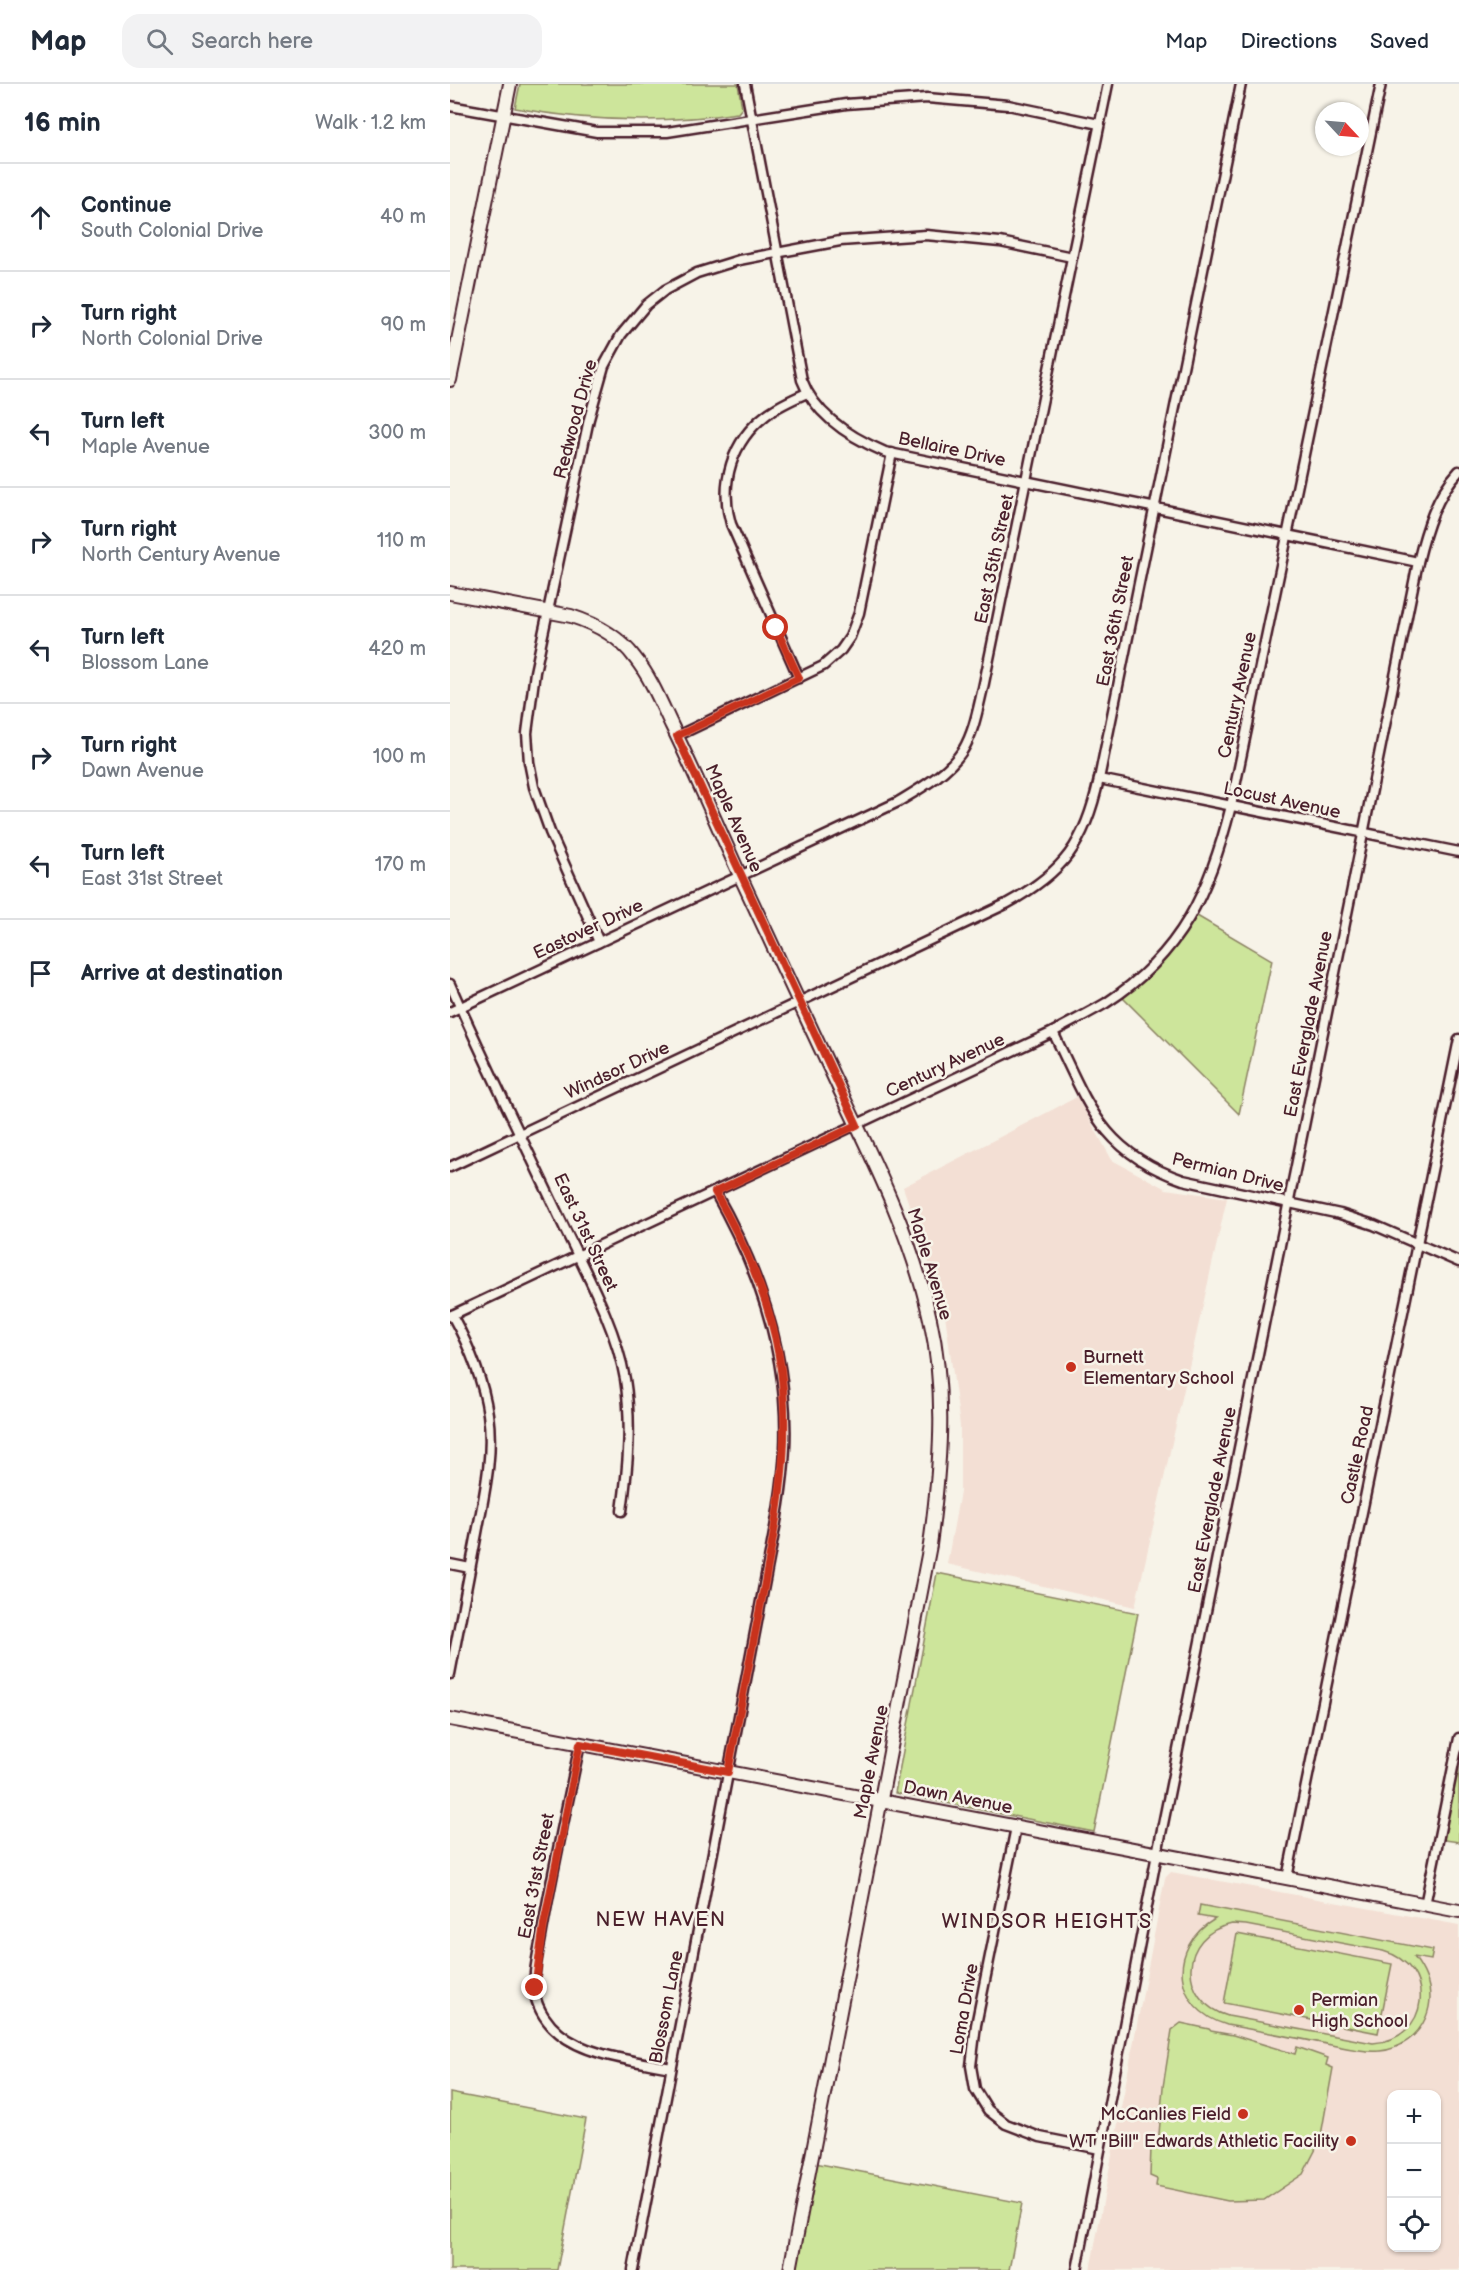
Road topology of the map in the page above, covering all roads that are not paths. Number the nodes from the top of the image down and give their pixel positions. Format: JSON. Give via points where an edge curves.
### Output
{"nodes":[{"id":1,"x":510,"y":84,"type":"edge"},
{"id":2,"x":745,"y":84,"type":"edge"},
{"id":3,"x":1107,"y":84,"type":"edge"},
{"id":4,"x":1241,"y":84,"type":"edge"},
{"id":5,"x":1381,"y":84,"type":"edge"},
{"id":6,"x":450,"y":106,"type":"edge"},
{"id":7,"x":504,"y":116,"type":"junction"},
{"id":8,"x":752,"y":120,"type":"junction"},
{"id":9,"x":1099,"y":124,"type":"junction"},
{"id":10,"x":777,"y":253,"type":"junction"},
{"id":11,"x":1072,"y":257,"type":"junction"},
{"id":12,"x":450,"y":380,"type":"edge"},
{"id":13,"x":807,"y":393,"type":"junction"},
{"id":14,"x":892,"y":453,"type":"junction"},
{"id":15,"x":1459,"y":471,"type":"edge"},
{"id":16,"x":1027,"y":481,"type":"junction"},
{"id":17,"x":1155,"y":507,"type":"junction"},
{"id":18,"x":1288,"y":535,"type":"junction"},
{"id":19,"x":1418,"y":562,"type":"junction"},
{"id":20,"x":450,"y":592,"type":"edge"},
{"id":21,"x":548,"y":612,"type":"junction"},
{"id":22,"x":799,"y":678,"type":"junction"},
{"id":23,"x":677,"y":736,"type":"junction"},
{"id":24,"x":1099,"y":779,"type":"junction"},
{"id":25,"x":1231,"y":806,"type":"junction"},
{"id":26,"x":1363,"y":833,"type":"junction"},
{"id":27,"x":1459,"y":852,"type":"edge"},
{"id":28,"x":740,"y":875,"type":"junction"},
{"id":29,"x":599,"y":942,"type":"junction"},
{"id":30,"x":450,"y":984,"type":"edge"},
{"id":31,"x":798,"y":1002,"type":"junction"},
{"id":32,"x":460,"y":1007,"type":"junction"},
{"id":33,"x":450,"y":1012,"type":"edge"},
{"id":34,"x":1053,"y":1032,"type":"junction"},
{"id":35,"x":1459,"y":1039,"type":"edge"},
{"id":36,"x":857,"y":1125,"type":"junction"},
{"id":37,"x":520,"y":1134,"type":"junction"},
{"id":38,"x":450,"y":1167,"type":"edge"},
{"id":39,"x":715,"y":1192,"type":"junction"},
{"id":40,"x":1288,"y":1203,"type":"junction"},
{"id":41,"x":1417,"y":1243,"type":"junction"},
{"id":42,"x":578,"y":1256,"type":"junction"},
{"id":43,"x":1459,"y":1262,"type":"edge"},
{"id":44,"x":451,"y":1316,"type":"edge"},
{"id":45,"x":622,"y":1511,"type":"dead end"},
{"id":46,"x":450,"y":1564,"type":"edge"},
{"id":47,"x":470,"y":1568,"type":"junction"},
{"id":48,"x":450,"y":1674,"type":"edge"},
{"id":49,"x":450,"y":1719,"type":"edge"},
{"id":50,"x":1459,"y":1738,"type":"edge"},
{"id":51,"x":580,"y":1744,"type":"junction"},
{"id":52,"x":728,"y":1772,"type":"junction"},
{"id":53,"x":882,"y":1800,"type":"junction"},
{"id":54,"x":1016,"y":1827,"type":"junction"},
{"id":55,"x":1157,"y":1854,"type":"junction"},
{"id":56,"x":1287,"y":1878,"type":"junction"},
{"id":57,"x":1425,"y":1905,"type":"junction"},
{"id":58,"x":1459,"y":1911,"type":"edge"},
{"id":59,"x":671,"y":2068,"type":"junction"},
{"id":60,"x":1100,"y":2149,"type":"junction"},
{"id":61,"x":633,"y":2270,"type":"edge"},
{"id":62,"x":790,"y":2270,"type":"edge"},
{"id":63,"x":1077,"y":2270,"type":"edge"}],
"edges":[{"from":1,"to":7,"type":"street"},
{"from":2,"to":8,"type":"street","name":"Bellaire Drive"},
{"from":3,"to":9,"type":"street","name":"East 35th Street"},
{"from":4,"to":17,"type":"street","name":"East 36th Street"},
{"from":5,"to":18,"type":"street","name":"Century Avenue"},
{"from":6,"to":7,"type":"street"},
{"from":7,"to":8,"type":"street","via":[[597,132],[667,132]]},
{"from":7,"to":12,"type":"street"},
{"from":8,"to":9,"type":"street","via":[[846,104],[927,98],[1008,105]]},
{"from":8,"to":10,"type":"street","name":"Bellaire Drive"},
{"from":9,"to":11,"type":"street","name":"East 35th Street"},
{"from":10,"to":11,"type":"street","name":"Redwood Drive","via":[[840,241],[926,235],[1000,242]]},
{"from":10,"to":13,"type":"street","name":"Bellaire Drive","via":[[797,362]]},
{"from":10,"to":21,"type":"street","name":"Redwood Drive","via":[[716,266],[682,280],[646,305],[621,335],[598,384]]},
{"from":11,"to":16,"type":"street","name":"East 35th Street"},
{"from":13,"to":14,"type":"street","name":"Bellaire Drive","via":[[844,431]]},
{"from":13,"to":22,"type":"street","via":[[767,414],[747,434],[730,464],[725,486],[731,524]]},
{"from":14,"to":16,"type":"street","name":"Bellaire Drive"},
{"from":14,"to":22,"type":"street","via":[[854,628],[834,657]]},
{"from":15,"to":19,"type":"street","name":"East Everglade Avenue","via":[[1426,529]]},
{"from":16,"to":17,"type":"street","name":"Bellaire Drive"},
{"from":16,"to":28,"type":"street","name":"East 35th Street","via":[[983,688],[963,751],[936,777],[898,802]]},
{"from":17,"to":18,"type":"street","name":"Bellaire Drive"},
{"from":17,"to":24,"type":"street","name":"East 36th Street"},
{"from":18,"to":19,"type":"street","name":"Bellaire Drive"},
{"from":18,"to":25,"type":"street","name":"Century Avenue"},
{"from":19,"to":26,"type":"street","name":"East Everglade Avenue"},
{"from":20,"to":21,"type":"street","name":"Maple Avenue"},
{"from":21,"to":23,"type":"street","name":"Maple Avenue","via":[[591,623],[624,646],[648,678]]},
{"from":21,"to":29,"type":"street","name":"Redwood Drive","via":[[531,696],[529,762],[550,832]]},
{"from":22,"to":23,"type":"street"},
{"from":23,"to":28,"type":"street","name":"Maple Avenue"},
{"from":24,"to":25,"type":"street","name":"Locust Avenue"},
{"from":24,"to":31,"type":"street","name":"East 36th Street","via":[[1094,805],[1078,841],[1044,881],[1006,904]]},
{"from":25,"to":26,"type":"street","name":"Locust Avenue"},
{"from":25,"to":34,"type":"street","name":"Century Avenue","via":[[1216,864],[1196,908],[1169,948],[1119,993]]},
{"from":26,"to":27,"type":"street","name":"Locust Avenue"},
{"from":26,"to":40,"type":"street","name":"East Everglade Avenue"},
{"from":28,"to":29,"type":"street","name":"Eastover Drive"},
{"from":28,"to":31,"type":"street","name":"Maple Avenue"},
{"from":29,"to":32,"type":"street","name":"Eastover Drive"},
{"from":30,"to":32,"type":"street","name":"East 31st Street"},
{"from":31,"to":36,"type":"street","name":"Maple Avenue"},
{"from":31,"to":37,"type":"street","name":"Windsor Drive"},
{"from":32,"to":33,"type":"street","name":"Eastover Drive"},
{"from":32,"to":37,"type":"street","name":"East 31st Street"},
{"from":34,"to":36,"type":"street","name":"Century Avenue"},
{"from":34,"to":40,"type":"street","name":"Permian Drive","via":[[1101,1125],[1137,1160],[1183,1180]]},
{"from":35,"to":41,"type":"street","name":"Castle Road"},
{"from":36,"to":39,"type":"street","name":"Century Avenue"},
{"from":36,"to":53,"type":"street","name":"Maple Avenue","via":[[897,1214],[922,1287],[936,1352],[941,1412],[930,1545]]},
{"from":37,"to":38,"type":"street","name":"Windsor Drive"},
{"from":37,"to":42,"type":"street","name":"East 31st Street"},
{"from":39,"to":42,"type":"street","name":"Century Avenue"},
{"from":39,"to":52,"type":"street","name":"Blossom Lane","via":[[732,1221],[764,1296],[779,1355],[785,1415],[778,1508]]},
{"from":40,"to":41,"type":"street","name":"Permian Drive","via":[[1348,1216]]},
{"from":40,"to":55,"type":"street","name":"East Everglade Avenue"},
{"from":41,"to":43,"type":"street","name":"Permian Drive"},
{"from":41,"to":56,"type":"street","name":"Castle Road"},
{"from":42,"to":44,"type":"street","name":"Century Avenue"},
{"from":42,"to":45,"type":"street","name":"East 31st Street","via":[[614,1340],[624,1377],[629,1434]]},
{"from":44,"to":47,"type":"street","via":[[471,1353],[488,1416],[488,1468]]},
{"from":46,"to":47,"type":"street"},
{"from":47,"to":48,"type":"street"},
{"from":49,"to":51,"type":"street","name":"Dawn Avenue"},
{"from":50,"to":57,"type":"street"},
{"from":51,"to":52,"type":"street","name":"Dawn Avenue"},
{"from":51,"to":59,"type":"street","name":"East 31st Street","via":[[544,1924],[535,1996],[548,2021],[570,2041],[598,2052]]},
{"from":52,"to":53,"type":"street","name":"Dawn Avenue"},
{"from":52,"to":59,"type":"street","name":"Blossom Lane"},
{"from":53,"to":54,"type":"street","name":"Dawn Avenue"},
{"from":53,"to":62,"type":"street","name":"Maple Avenue"},
{"from":54,"to":55,"type":"street","name":"Dawn Avenue"},
{"from":54,"to":60,"type":"street","name":"Loma Drive","via":[[976,2025],[971,2066],[975,2089],[988,2110],[1006,2124],[1040,2137]]},
{"from":55,"to":56,"type":"street","name":"Dawn Avenue"},
{"from":55,"to":60,"type":"street","name":"East Everglade Avenue"},
{"from":56,"to":57,"type":"street","name":"Dawn Avenue"},
{"from":57,"to":58,"type":"street","name":"Dawn Avenue"},
{"from":59,"to":61,"type":"street","name":"Blossom Lane"},
{"from":60,"to":63,"type":"street","name":"East Everglade Avenue"}]}
